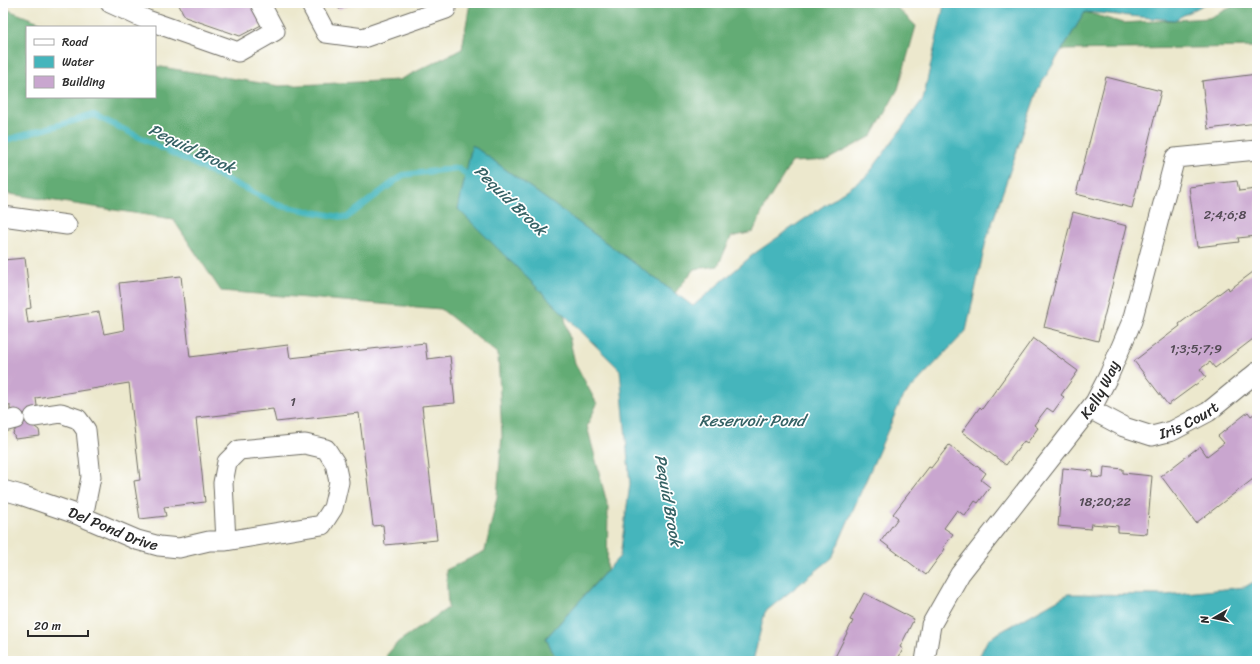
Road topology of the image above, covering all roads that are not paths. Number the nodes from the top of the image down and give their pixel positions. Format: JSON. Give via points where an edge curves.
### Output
{"nodes":[{"id":1,"x":110,"y":3,"type":"edge"},
{"id":2,"x":260,"y":3,"type":"edge"},
{"id":3,"x":310,"y":3,"type":"edge"},
{"id":4,"x":446,"y":3,"type":"edge"},
{"id":5,"x":1257,"y":150,"type":"edge"},
{"id":6,"x":3,"y":216,"type":"edge"},
{"id":7,"x":67,"y":225,"type":"dead end"},
{"id":8,"x":1257,"y":372,"type":"edge"},
{"id":9,"x":1090,"y":409,"type":"junction"},
{"id":10,"x":34,"y":417,"type":"dead end"},
{"id":11,"x":3,"y":490,"type":"edge"},
{"id":12,"x":83,"y":517,"type":"junction"},
{"id":13,"x":226,"y":540,"type":"junction"},
{"id":14,"x":925,"y":661,"type":"edge"}],
"edges":[{"from":1,"to":2,"type":"street","via":[[147,20],[238,52],[275,31]]},
{"from":3,"to":4,"type":"street","via":[[326,33],[363,38],[446,9]]},
{"from":5,"to":9,"type":"street","name":"Kelly Way","via":[[1175,158],[1132,321],[1109,375]]},
{"from":6,"to":7,"type":"street"},
{"from":8,"to":9,"type":"street","name":"Iris Court","via":[[1208,412],[1172,431],[1152,436],[1124,427]]},
{"from":9,"to":14,"type":"street","name":"Kelly Way","via":[[960,574],[931,625]]},
{"from":10,"to":12,"type":"street","via":[[61,413],[78,420],[86,430],[90,477]]},
{"from":11,"to":12,"type":"street","name":"Del Pond Drive"},
{"from":12,"to":13,"type":"street","name":"Del Pond Drive","via":[[159,546],[179,548]]},
{"from":13,"to":13,"type":"street","name":"Del Pond Drive","via":[[223,483],[227,462],[238,450],[305,444],[326,449],[335,463],[338,482],[332,508],[322,525]]}]}
